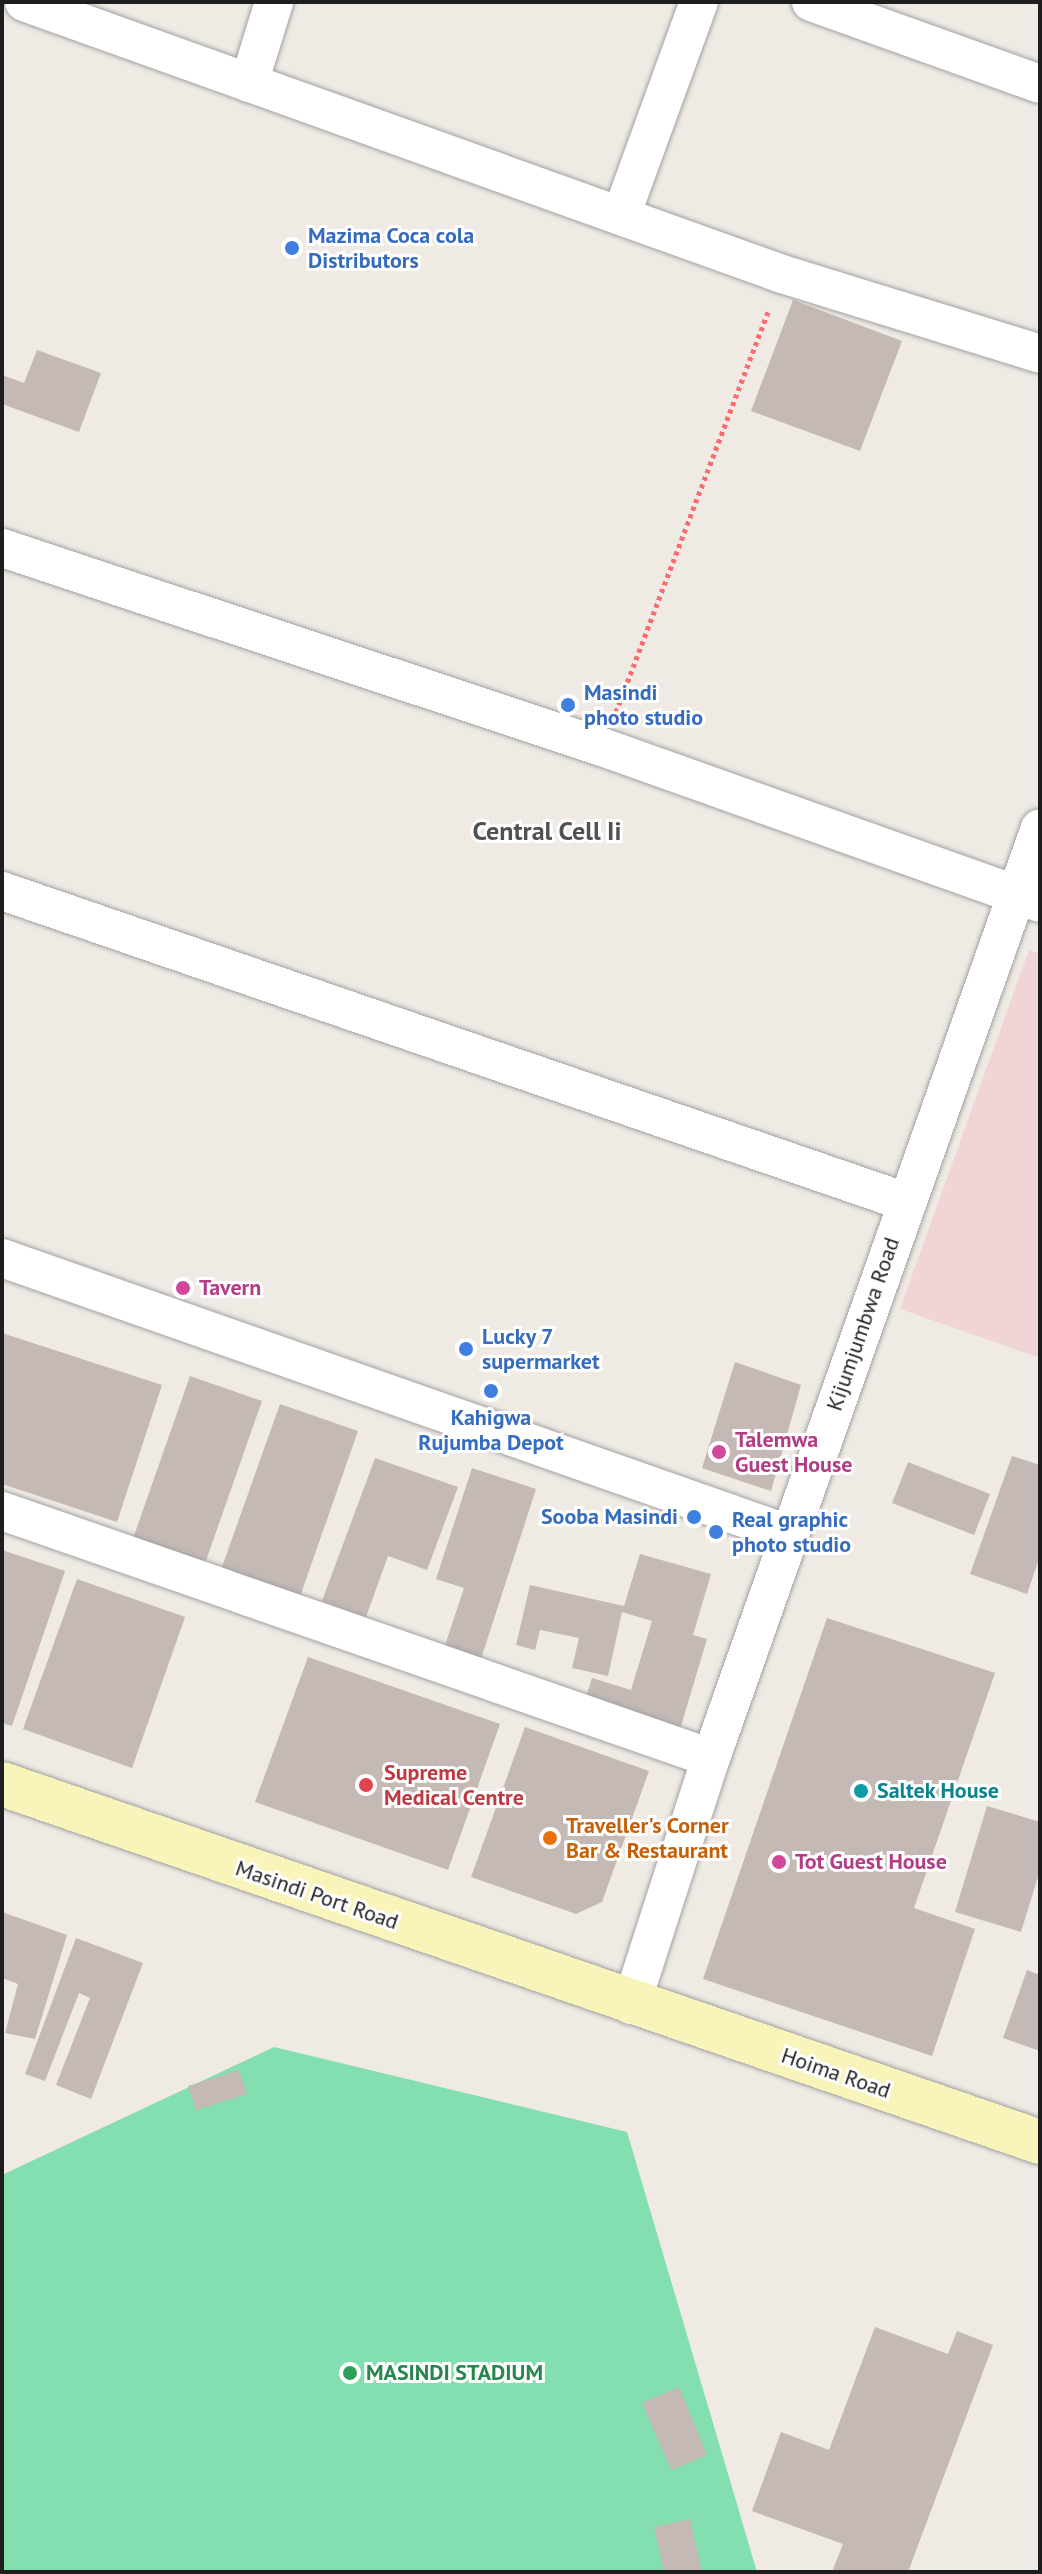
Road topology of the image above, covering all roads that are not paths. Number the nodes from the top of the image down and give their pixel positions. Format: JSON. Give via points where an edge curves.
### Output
{"nodes":[{"id":1,"x":24,"y":2,"type":"edge"},
{"id":2,"x":274,"y":2,"type":"edge"},
{"id":3,"x":699,"y":2,"type":"edge"},
{"id":4,"x":811,"y":2,"type":"edge"},
{"id":5,"x":249,"y":83,"type":"junction"},
{"id":6,"x":1040,"y":84,"type":"edge"},
{"id":7,"x":621,"y":216,"type":"junction"},
{"id":8,"x":1040,"y":354,"type":"edge"},
{"id":9,"x":2,"y":548,"type":"edge"},
{"id":10,"x":1040,"y":828,"type":"edge"},
{"id":11,"x":2,"y":891,"type":"edge"},
{"id":12,"x":1028,"y":899,"type":"edge"},
{"id":13,"x":906,"y":1202,"type":"junction"},
{"id":14,"x":2,"y":1258,"type":"edge"},
{"id":15,"x":2,"y":1511,"type":"edge"},
{"id":16,"x":789,"y":1534,"type":"junction"},
{"id":17,"x":711,"y":1758,"type":"junction"},
{"id":18,"x":2,"y":1784,"type":"edge"},
{"id":19,"x":631,"y":2005,"type":"junction"},
{"id":20,"x":1040,"y":2142,"type":"edge"}],
"edges":[{"from":1,"to":5,"type":"street"},
{"from":2,"to":5,"type":"street"},
{"from":3,"to":7,"type":"street"},
{"from":4,"to":6,"type":"street"},
{"from":5,"to":7,"type":"street"},
{"from":7,"to":8,"type":"street","via":[[782,274]]},
{"from":9,"to":12,"type":"street","via":[[602,747]]},
{"from":10,"to":12,"type":"street","name":"Kijumjumbwa Road"},
{"from":11,"to":13,"type":"street"},
{"from":12,"to":13,"type":"street","name":"Kijumjumbwa Road"},
{"from":13,"to":16,"type":"street","name":"Kijumjumbwa Road"},
{"from":14,"to":16,"type":"street"},
{"from":15,"to":17,"type":"street"},
{"from":16,"to":17,"type":"street","name":"Kijumjumbwa Road"},
{"from":17,"to":19,"type":"street","name":"Kijumjumbwa Road"},
{"from":18,"to":19,"type":"main road","name":"Masindi Port Road"},
{"from":19,"to":20,"type":"main road","name":"Hoima Road"}]}
